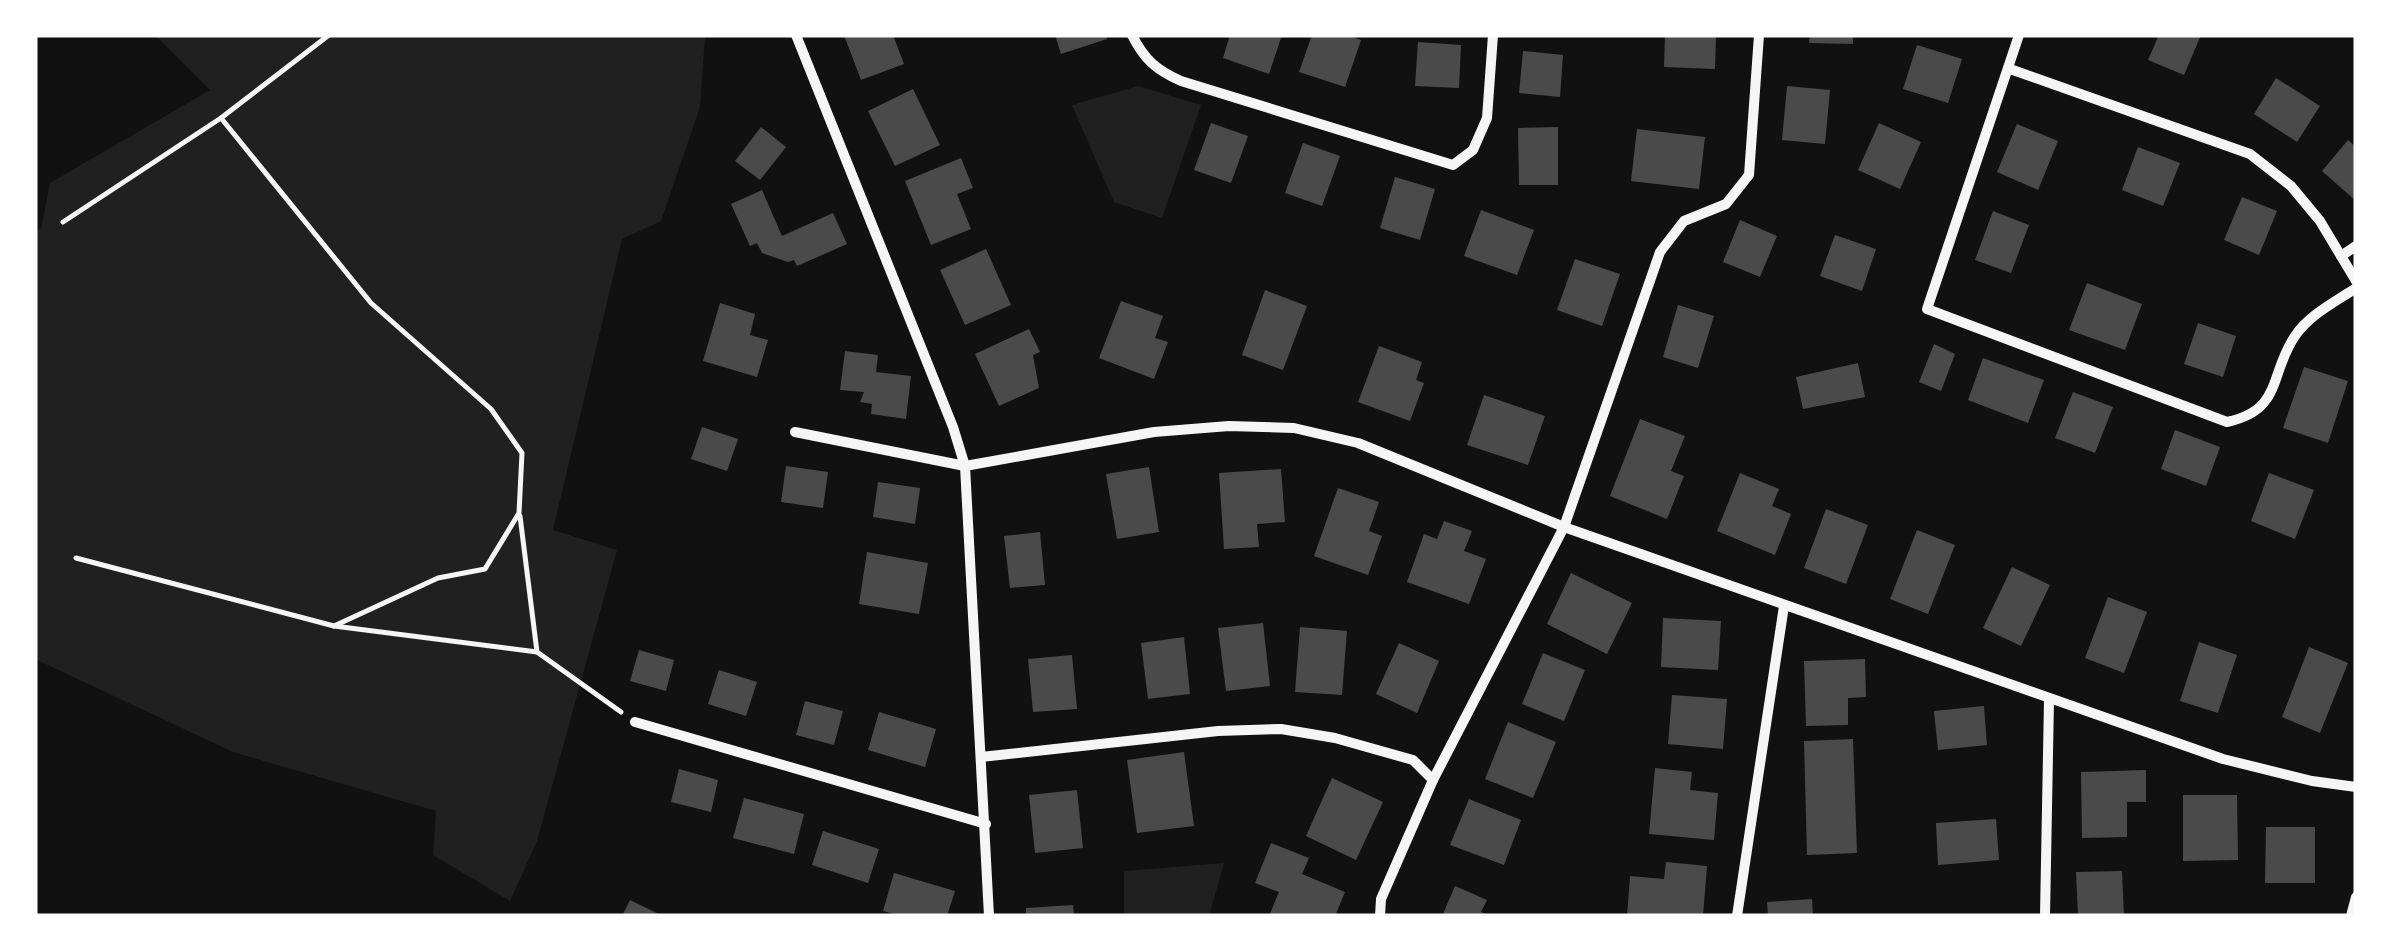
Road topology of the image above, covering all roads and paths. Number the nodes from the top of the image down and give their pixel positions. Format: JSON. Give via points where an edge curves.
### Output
{"nodes":[{"id":1,"x":329,"y":35,"type":"edge"},
{"id":2,"x":796,"y":35,"type":"edge"},
{"id":3,"x":1132,"y":35,"type":"edge"},
{"id":4,"x":1493,"y":35,"type":"edge"},
{"id":5,"x":1759,"y":35,"type":"edge"},
{"id":6,"x":2019,"y":35,"type":"edge"},
{"id":7,"x":2010,"y":68,"type":"junction"},
{"id":8,"x":221,"y":118,"type":"junction"},
{"id":9,"x":63,"y":222,"type":"dead end"},
{"id":10,"x":2356,"y":246,"type":"edge"},
{"id":11,"x":2341,"y":256,"type":"junction"},
{"id":12,"x":2356,"y":285,"type":"edge"},
{"id":13,"x":794,"y":432,"type":"dead end"},
{"id":14,"x":966,"y":466,"type":"junction"},
{"id":15,"x":520,"y":513,"type":"junction"},
{"id":16,"x":1564,"y":527,"type":"junction"},
{"id":17,"x":76,"y":558,"type":"dead end"},
{"id":18,"x":1784,"y":606,"type":"junction"},
{"id":19,"x":334,"y":626,"type":"junction"},
{"id":20,"x":536,"y":652,"type":"junction"},
{"id":21,"x":2049,"y":700,"type":"junction"},
{"id":22,"x":636,"y":722,"type":"joint"},
{"id":23,"x":981,"y":757,"type":"junction"},
{"id":24,"x":1433,"y":780,"type":"junction"},
{"id":25,"x":2356,"y":787,"type":"edge"},
{"id":26,"x":986,"y":824,"type":"junction"},
{"id":27,"x":2356,"y":897,"type":"edge"},
{"id":28,"x":989,"y":916,"type":"edge"},
{"id":29,"x":1380,"y":916,"type":"edge"},
{"id":30,"x":1737,"y":916,"type":"edge"},
{"id":31,"x":2045,"y":916,"type":"edge"},
{"id":32,"x":2351,"y":916,"type":"edge"}],
"edges":[{"from":1,"to":8,"type":"path"},
{"from":2,"to":14,"type":"street"},
{"from":3,"to":4,"type":"street","via":[[1157,71],[1180,81],[1453,165],[1472,150],[1487,118]]},
{"from":5,"to":16,"type":"street","via":[[1749,175],[1726,204],[1684,221],[1660,252]]},
{"from":6,"to":7,"type":"street"},
{"from":7,"to":11,"type":"street","via":[[2250,154],[2291,186]]},
{"from":7,"to":12,"type":"street","via":[[1927,309],[2227,422],[2262,407],[2293,338]]},
{"from":8,"to":9,"type":"path"},
{"from":8,"to":15,"type":"path","via":[[371,303],[491,408],[522,453]]},
{"from":10,"to":11,"type":"street"},
{"from":11,"to":12,"type":"street"},
{"from":13,"to":14,"type":"street"},
{"from":14,"to":16,"type":"street","via":[[1154,432],[1294,428],[1358,444]]},
{"from":14,"to":23,"type":"street"},
{"from":15,"to":19,"type":"path","via":[[485,569],[438,578]]},
{"from":15,"to":20,"type":"path"},
{"from":16,"to":18,"type":"street"},
{"from":16,"to":24,"type":"street"},
{"from":17,"to":19,"type":"path"},
{"from":18,"to":21,"type":"street"},
{"from":18,"to":30,"type":"street"},
{"from":19,"to":20,"type":"path"},
{"from":20,"to":22,"type":"path"},
{"from":21,"to":25,"type":"street","via":[[2223,759]]},
{"from":21,"to":31,"type":"street"},
{"from":22,"to":26,"type":"street"},
{"from":23,"to":24,"type":"street","via":[[1281,729],[1413,760]]},
{"from":23,"to":26,"type":"street"},
{"from":24,"to":29,"type":"street","via":[[1381,899]]},
{"from":26,"to":28,"type":"street"},
{"from":27,"to":32,"type":"street"}]}
